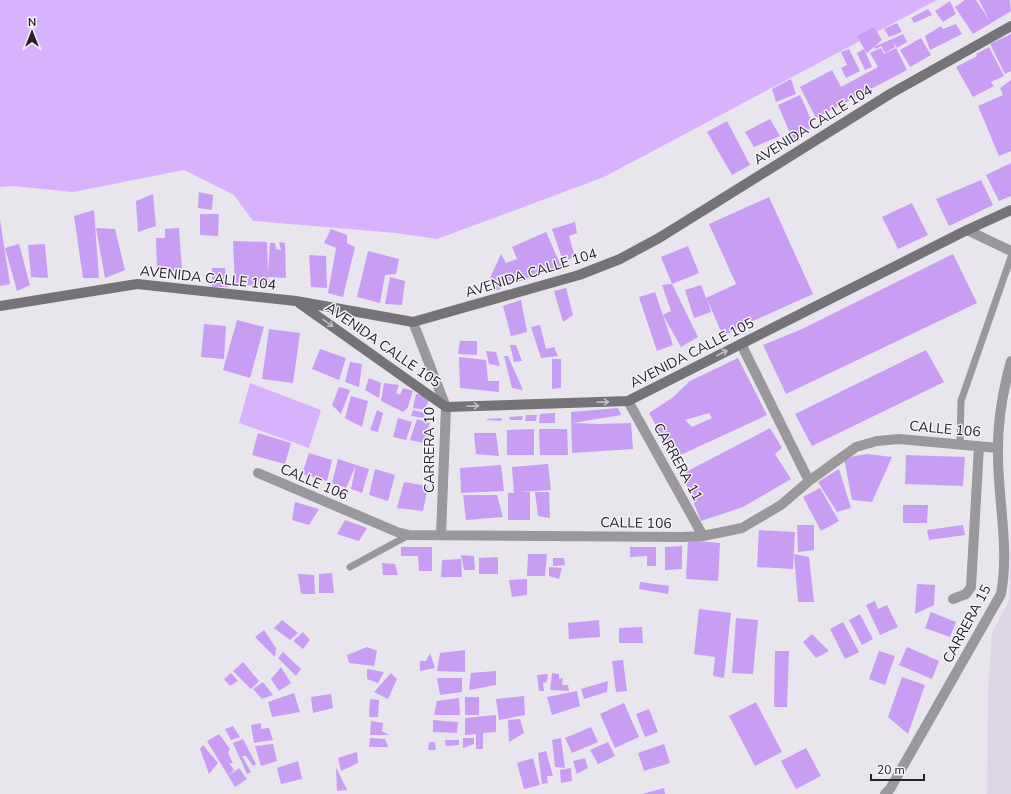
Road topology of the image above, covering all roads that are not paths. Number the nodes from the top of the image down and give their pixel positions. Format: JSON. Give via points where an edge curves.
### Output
{"nodes":[{"id":1,"x":1011,"y":26,"type":"edge"},
{"id":2,"x":1011,"y":210,"type":"edge"},
{"id":3,"x":967,"y":230,"type":"junction"},
{"id":4,"x":1011,"y":251,"type":"edge"},
{"id":5,"x":1011,"y":257,"type":"edge"},
{"id":6,"x":296,"y":301,"type":"junction"},
{"id":7,"x":0,"y":306,"type":"edge"},
{"id":8,"x":413,"y":322,"type":"junction"},
{"id":9,"x":741,"y":344,"type":"junction"},
{"id":10,"x":1011,"y":361,"type":"edge"},
{"id":11,"x":628,"y":401,"type":"junction"},
{"id":12,"x":446,"y":407,"type":"junction"},
{"id":13,"x":960,"y":445,"type":"junction"},
{"id":14,"x":979,"y":446,"type":"junction"},
{"id":15,"x":998,"y":448,"type":"junction"},
{"id":16,"x":258,"y":473,"type":"dead end"},
{"id":17,"x":809,"y":481,"type":"junction"},
{"id":18,"x":409,"y":535,"type":"junction"},
{"id":19,"x":441,"y":536,"type":"junction"},
{"id":20,"x":703,"y":536,"type":"junction"},
{"id":21,"x":350,"y":567,"type":"dead end"},
{"id":22,"x":953,"y":599,"type":"dead end"},
{"id":23,"x":889,"y":792,"type":"edge"}],
"edges":[{"from":1,"to":8,"type":"main road","name":"AVENIDA CALLE 104","via":[[890,94],[659,238],[620,259],[579,275]]},
{"from":2,"to":3,"type":"main road","name":"AVENIDA CALLE 105"},
{"from":3,"to":4,"type":"street"},
{"from":3,"to":9,"type":"main road","name":"AVENIDA CALLE 105"},
{"from":5,"to":13,"type":"lane","via":[[961,401]]},
{"from":6,"to":7,"type":"main road","name":"AVENIDA CALLE 104","via":[[137,284]]},
{"from":6,"to":8,"type":"main road","name":"AVENIDA CALLE 104"},
{"from":6,"to":12,"type":"main road","name":"AVENIDA CALLE 105","one_way":true},
{"from":8,"to":12,"type":"street","name":"CARRERA 10"},
{"from":11,"to":9,"type":"main road","name":"AVENIDA CALLE 105","one_way":true},
{"from":9,"to":17,"type":"street"},
{"from":10,"to":15,"type":"street","name":"CARRERA 15","via":[[1002,395]]},
{"from":12,"to":11,"type":"main road","name":"AVENIDA CALLE 105","one_way":true},
{"from":11,"to":20,"type":"street","name":"CARRERA 11"},
{"from":12,"to":19,"type":"street","name":"CARRERA 10"},
{"from":13,"to":14,"type":"street","name":"CALLE 106"},
{"from":13,"to":17,"type":"street","name":"CALLE 106","via":[[899,439],[877,440],[856,447]]},
{"from":14,"to":15,"type":"street","name":"CALLE 106"},
{"from":14,"to":22,"type":"street","via":[[971,587],[966,594]]},
{"from":15,"to":23,"type":"street","name":"CARRERA 15","via":[[1005,573],[1001,594]]},
{"from":16,"to":18,"type":"street","name":"CALLE 106"},
{"from":17,"to":20,"type":"street","name":"CALLE 106","via":[[781,505],[742,528]]},
{"from":18,"to":19,"type":"street","name":"CALLE 106"},
{"from":18,"to":21,"type":"lane"},
{"from":19,"to":20,"type":"street","name":"CALLE 106"}]}
